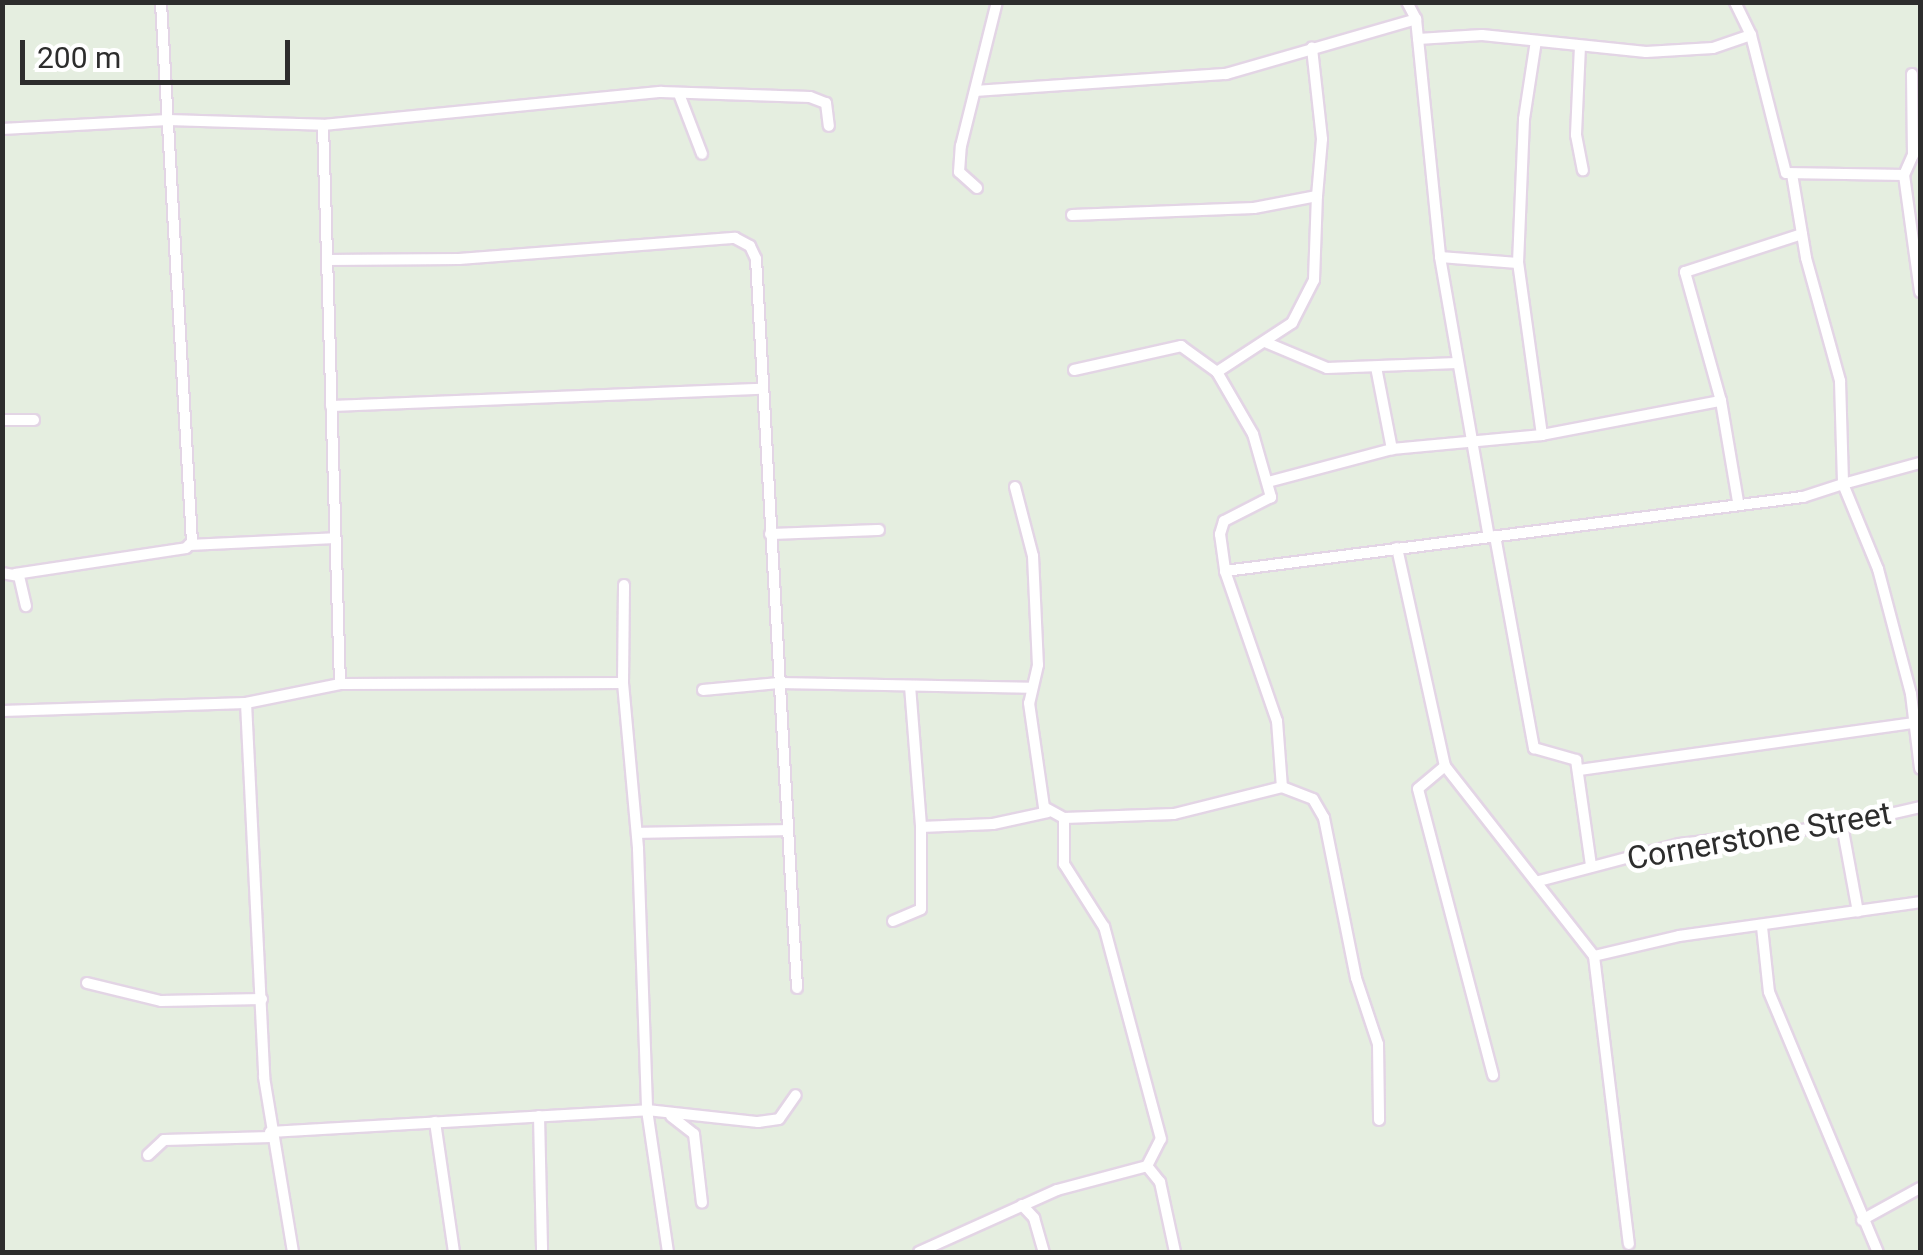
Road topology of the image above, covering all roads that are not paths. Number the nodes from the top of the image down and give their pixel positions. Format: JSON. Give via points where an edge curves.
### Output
{"nodes":[{"id":1,"x":162,"y":2,"type":"edge"},
{"id":2,"x":997,"y":2,"type":"edge"},
{"id":3,"x":1408,"y":2,"type":"edge"},
{"id":4,"x":1736,"y":2,"type":"edge"},
{"id":5,"x":1416,"y":19,"type":"junction"},
{"id":6,"x":1750,"y":35,"type":"junction"},
{"id":7,"x":1418,"y":39,"type":"junction"},
{"id":8,"x":1536,"y":40,"type":"junction"},
{"id":9,"x":1580,"y":46,"type":"junction"},
{"id":10,"x":1312,"y":48,"type":"junction"},
{"id":11,"x":1912,"y":74,"type":"dead end"},
{"id":12,"x":976,"y":91,"type":"junction"},
{"id":13,"x":679,"y":94,"type":"junction"},
{"id":14,"x":168,"y":120,"type":"junction"},
{"id":15,"x":324,"y":125,"type":"junction"},
{"id":16,"x":829,"y":126,"type":"dead end"},
{"id":17,"x":2,"y":129,"type":"edge"},
{"id":18,"x":702,"y":154,"type":"dead end"},
{"id":19,"x":1584,"y":170,"type":"dead end"},
{"id":20,"x":1792,"y":174,"type":"junction"},
{"id":21,"x":1904,"y":174,"type":"junction"},
{"id":22,"x":977,"y":188,"type":"dead end"},
{"id":23,"x":1317,"y":196,"type":"junction"},
{"id":24,"x":1072,"y":216,"type":"dead end"},
{"id":25,"x":1802,"y":234,"type":"junction"},
{"id":26,"x":1440,"y":256,"type":"junction"},
{"id":27,"x":327,"y":260,"type":"junction"},
{"id":28,"x":1518,"y":263,"type":"junction"},
{"id":29,"x":1920,"y":292,"type":"edge"},
{"id":30,"x":1286,"y":330,"type":"junction"},
{"id":31,"x":1264,"y":342,"type":"junction"},
{"id":32,"x":1290,"y":349,"type":"junction"},
{"id":33,"x":1457,"y":363,"type":"junction"},
{"id":34,"x":1376,"y":368,"type":"junction"},
{"id":35,"x":1074,"y":370,"type":"dead end"},
{"id":36,"x":1217,"y":372,"type":"junction"},
{"id":37,"x":763,"y":389,"type":"junction"},
{"id":38,"x":1721,"y":401,"type":"junction"},
{"id":39,"x":331,"y":406,"type":"junction"},
{"id":40,"x":2,"y":420,"type":"edge"},
{"id":41,"x":34,"y":420,"type":"dead end"},
{"id":42,"x":1542,"y":436,"type":"junction"},
{"id":43,"x":1471,"y":441,"type":"junction"},
{"id":44,"x":1392,"y":449,"type":"junction"},
{"id":45,"x":1920,"y":463,"type":"edge"},
{"id":46,"x":1268,"y":482,"type":"junction"},
{"id":47,"x":1843,"y":484,"type":"junction"},
{"id":48,"x":1014,"y":486,"type":"dead end"},
{"id":49,"x":1738,"y":502,"type":"junction"},
{"id":50,"x":878,"y":530,"type":"dead end"},
{"id":51,"x":770,"y":534,"type":"junction"},
{"id":52,"x":1492,"y":536,"type":"junction"},
{"id":53,"x":335,"y":538,"type":"junction"},
{"id":54,"x":189,"y":545,"type":"junction"},
{"id":55,"x":1397,"y":548,"type":"junction"},
{"id":56,"x":1225,"y":571,"type":"junction"},
{"id":57,"x":8,"y":573,"type":"edge"},
{"id":58,"x":1238,"y":573,"type":"junction"},
{"id":59,"x":624,"y":585,"type":"dead end"},
{"id":60,"x":1232,"y":590,"type":"junction"},
{"id":61,"x":26,"y":606,"type":"dead end"},
{"id":62,"x":623,"y":683,"type":"junction"},
{"id":63,"x":779,"y":683,"type":"junction"},
{"id":64,"x":340,"y":684,"type":"junction"},
{"id":65,"x":910,"y":686,"type":"junction"},
{"id":66,"x":1030,"y":688,"type":"junction"},
{"id":67,"x":702,"y":690,"type":"dead end"},
{"id":68,"x":246,"y":703,"type":"junction"},
{"id":69,"x":2,"y":711,"type":"edge"},
{"id":70,"x":1913,"y":724,"type":"junction"},
{"id":71,"x":1917,"y":738,"type":"edge"},
{"id":72,"x":1445,"y":766,"type":"junction"},
{"id":73,"x":1920,"y":768,"type":"edge"},
{"id":74,"x":1579,"y":770,"type":"junction"},
{"id":75,"x":1282,"y":787,"type":"junction"},
{"id":76,"x":1920,"y":807,"type":"edge"},
{"id":77,"x":1048,"y":812,"type":"junction"},
{"id":78,"x":1064,"y":818,"type":"junction"},
{"id":79,"x":1842,"y":825,"type":"junction"},
{"id":80,"x":921,"y":827,"type":"junction"},
{"id":81,"x":787,"y":830,"type":"junction"},
{"id":82,"x":637,"y":833,"type":"junction"},
{"id":83,"x":1591,"y":866,"type":"junction"},
{"id":84,"x":1539,"y":881,"type":"junction"},
{"id":85,"x":1920,"y":902,"type":"edge"},
{"id":86,"x":1858,"y":912,"type":"junction"},
{"id":87,"x":892,"y":921,"type":"dead end"},
{"id":88,"x":1762,"y":927,"type":"junction"},
{"id":89,"x":1594,"y":956,"type":"junction"},
{"id":90,"x":87,"y":982,"type":"dead end"},
{"id":91,"x":796,"y":988,"type":"dead end"},
{"id":92,"x":262,"y":999,"type":"junction"},
{"id":93,"x":1493,"y":1074,"type":"dead end"},
{"id":94,"x":796,"y":1095,"type":"dead end"},
{"id":95,"x":646,"y":1110,"type":"junction"},
{"id":96,"x":670,"y":1115,"type":"junction"},
{"id":97,"x":540,"y":1116,"type":"junction"},
{"id":98,"x":1379,"y":1120,"type":"dead end"},
{"id":99,"x":435,"y":1122,"type":"junction"},
{"id":100,"x":270,"y":1135,"type":"junction"},
{"id":101,"x":148,"y":1154,"type":"dead end"},
{"id":102,"x":1147,"y":1166,"type":"junction"},
{"id":103,"x":1920,"y":1188,"type":"edge"},
{"id":104,"x":1042,"y":1197,"type":"junction"},
{"id":105,"x":702,"y":1203,"type":"dead end"},
{"id":106,"x":1022,"y":1204,"type":"junction"},
{"id":107,"x":1034,"y":1218,"type":"junction"},
{"id":108,"x":1862,"y":1220,"type":"junction"},
{"id":109,"x":1629,"y":1244,"type":"dead end"},
{"id":110,"x":293,"y":1252,"type":"edge"},
{"id":111,"x":454,"y":1252,"type":"edge"},
{"id":112,"x":542,"y":1252,"type":"edge"},
{"id":113,"x":668,"y":1252,"type":"edge"},
{"id":114,"x":919,"y":1252,"type":"edge"},
{"id":115,"x":1044,"y":1252,"type":"edge"},
{"id":116,"x":1176,"y":1252,"type":"edge"},
{"id":117,"x":1878,"y":1252,"type":"edge"}],
"edges":[{"from":1,"to":14,"type":"street"},
{"from":2,"to":12,"type":"street"},
{"from":3,"to":5,"type":"street"},
{"from":4,"to":6,"type":"street"},
{"from":5,"to":7,"type":"street"},
{"from":5,"to":10,"type":"street"},
{"from":6,"to":9,"type":"street","via":[[1685,52]]},
{"from":6,"to":20,"type":"street","via":[[1784,168]]},
{"from":7,"to":8,"type":"street"},
{"from":7,"to":26,"type":"street"},
{"from":8,"to":9,"type":"street"},
{"from":8,"to":28,"type":"street","via":[[1524,119]]},
{"from":9,"to":19,"type":"street","via":[[1576,136]]},
{"from":10,"to":12,"type":"street","via":[[1207,77]]},
{"from":10,"to":23,"type":"street","via":[[1322,139]]},
{"from":11,"to":21,"type":"street","via":[[1912,155]]},
{"from":12,"to":22,"type":"street","via":[[959,172]]},
{"from":13,"to":15,"type":"street"},
{"from":13,"to":16,"type":"street","via":[[821,99]]},
{"from":13,"to":18,"type":"street"},
{"from":14,"to":15,"type":"street"},
{"from":14,"to":17,"type":"street"},
{"from":14,"to":54,"type":"street"},
{"from":15,"to":27,"type":"street"},
{"from":20,"to":21,"type":"street"},
{"from":20,"to":25,"type":"street"},
{"from":21,"to":29,"type":"street"},
{"from":23,"to":24,"type":"street","via":[[1254,208]]},
{"from":23,"to":30,"type":"street","via":[[1314,280]]},
{"from":25,"to":38,"type":"street","via":[[1685,272]]},
{"from":25,"to":47,"type":"street","via":[[1840,381]]},
{"from":26,"to":28,"type":"street"},
{"from":26,"to":33,"type":"street"},
{"from":27,"to":37,"type":"street","via":[[459,259],[735,238],[756,259]]},
{"from":27,"to":39,"type":"street"},
{"from":28,"to":42,"type":"street"},
{"from":30,"to":31,"type":"street"},
{"from":30,"to":32,"type":"street"},
{"from":31,"to":32,"type":"street"},
{"from":31,"to":36,"type":"street"},
{"from":32,"to":34,"type":"street","via":[[1317,366]]},
{"from":33,"to":34,"type":"street"},
{"from":33,"to":43,"type":"street"},
{"from":34,"to":44,"type":"street"},
{"from":35,"to":36,"type":"street","via":[[1174,344],[1193,350]]},
{"from":36,"to":46,"type":"street","via":[[1253,434]]},
{"from":37,"to":39,"type":"street"},
{"from":37,"to":51,"type":"street"},
{"from":38,"to":42,"type":"street"},
{"from":38,"to":49,"type":"street"},
{"from":39,"to":53,"type":"street"},
{"from":40,"to":41,"type":"street"},
{"from":42,"to":43,"type":"street"},
{"from":43,"to":44,"type":"street"},
{"from":43,"to":52,"type":"street"},
{"from":44,"to":46,"type":"street"},
{"from":45,"to":47,"type":"street"},
{"from":46,"to":56,"type":"street","via":[[1270,500],[1222,524]]},
{"from":47,"to":49,"type":"street","via":[[1803,497]]},
{"from":47,"to":70,"type":"street","via":[[1878,569]]},
{"from":48,"to":66,"type":"street","via":[[1033,556],[1038,665]]},
{"from":49,"to":52,"type":"street"},
{"from":50,"to":51,"type":"street"},
{"from":51,"to":63,"type":"street"},
{"from":52,"to":55,"type":"street"},
{"from":52,"to":74,"type":"street","via":[[1534,748],[1570,756]]},
{"from":53,"to":54,"type":"street"},
{"from":53,"to":64,"type":"street"},
{"from":54,"to":57,"type":"street"},
{"from":55,"to":58,"type":"street"},
{"from":55,"to":72,"type":"street"},
{"from":56,"to":58,"type":"street"},
{"from":56,"to":60,"type":"street"},
{"from":57,"to":61,"type":"street"},
{"from":58,"to":60,"type":"street"},
{"from":59,"to":62,"type":"street"},
{"from":60,"to":75,"type":"street","via":[[1277,721]]},
{"from":62,"to":64,"type":"street"},
{"from":62,"to":82,"type":"street"},
{"from":63,"to":65,"type":"street"},
{"from":63,"to":67,"type":"street"},
{"from":63,"to":81,"type":"street"},
{"from":64,"to":68,"type":"street"},
{"from":65,"to":66,"type":"street"},
{"from":65,"to":80,"type":"street"},
{"from":66,"to":77,"type":"street","via":[[1036,772]]},
{"from":68,"to":69,"type":"street"},
{"from":68,"to":92,"type":"street"},
{"from":70,"to":71,"type":"street"},
{"from":70,"to":74,"type":"street"},
{"from":71,"to":73,"type":"street"},
{"from":72,"to":84,"type":"street"},
{"from":72,"to":93,"type":"street","via":[[1418,789]]},
{"from":74,"to":83,"type":"street"},
{"from":75,"to":78,"type":"street","via":[[1174,814]]},
{"from":75,"to":98,"type":"street","via":[[1313,799],[1324,818],[1356,978],[1378,1044]]},
{"from":76,"to":79,"type":"street","name":"Cornerstone Street"},
{"from":77,"to":78,"type":"street"},
{"from":77,"to":80,"type":"street","via":[[993,824]]},
{"from":78,"to":102,"type":"street","via":[[1064,864],[1104,928],[1161,1124]]},
{"from":79,"to":83,"type":"street","name":"Cornerstone Street","via":[[1679,844]]},
{"from":79,"to":86,"type":"street"},
{"from":80,"to":87,"type":"street","via":[[921,909]]},
{"from":81,"to":82,"type":"street"},
{"from":81,"to":91,"type":"street"},
{"from":82,"to":95,"type":"street"},
{"from":83,"to":84,"type":"street","name":"Cornerstone Street"},
{"from":84,"to":89,"type":"street"},
{"from":85,"to":86,"type":"street"},
{"from":86,"to":88,"type":"street"},
{"from":88,"to":89,"type":"street","via":[[1679,936]]},
{"from":88,"to":108,"type":"street","via":[[1768,992]]},
{"from":89,"to":109,"type":"street"},
{"from":90,"to":92,"type":"street","via":[[162,1001]]},
{"from":92,"to":100,"type":"street"},
{"from":94,"to":96,"type":"street","via":[[779,1119]]},
{"from":95,"to":96,"type":"street"},
{"from":95,"to":97,"type":"street"},
{"from":95,"to":113,"type":"street"},
{"from":96,"to":105,"type":"street","via":[[694,1134]]},
{"from":97,"to":99,"type":"street"},
{"from":97,"to":112,"type":"street"},
{"from":99,"to":100,"type":"street"},
{"from":99,"to":111,"type":"street"},
{"from":100,"to":101,"type":"street","via":[[164,1140]]},
{"from":100,"to":110,"type":"street"},
{"from":102,"to":104,"type":"street"},
{"from":102,"to":116,"type":"street","via":[[1160,1182]]},
{"from":103,"to":108,"type":"street"},
{"from":104,"to":106,"type":"street"},
{"from":104,"to":107,"type":"street"},
{"from":106,"to":107,"type":"street"},
{"from":106,"to":114,"type":"street"},
{"from":107,"to":115,"type":"street"},
{"from":108,"to":117,"type":"street"}]}
